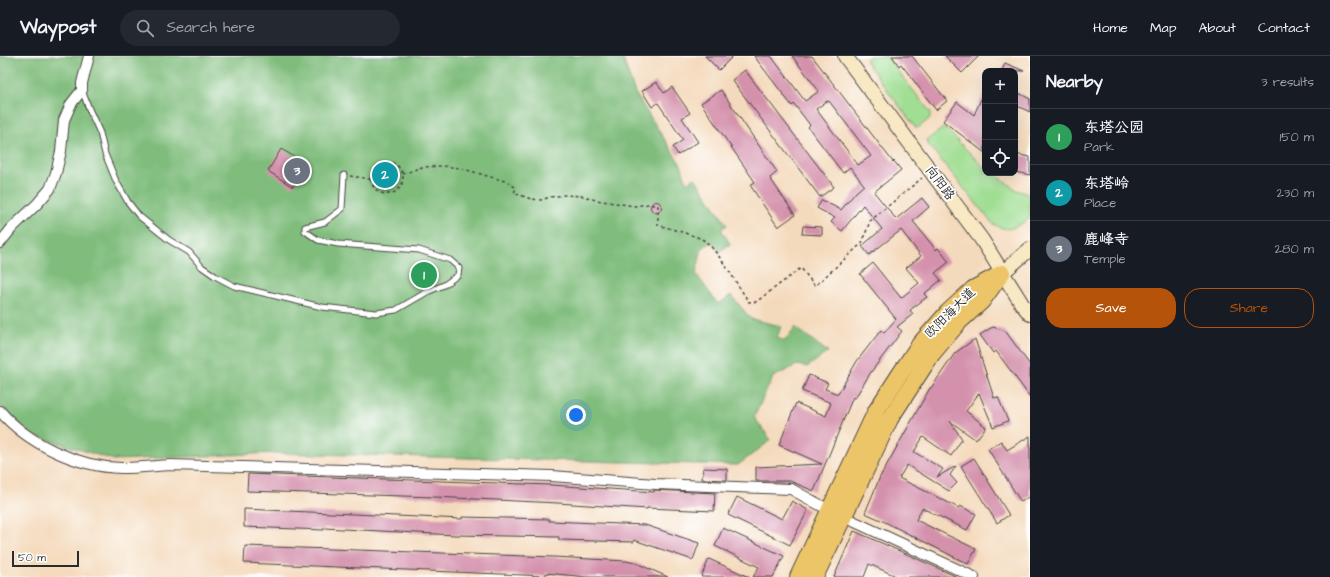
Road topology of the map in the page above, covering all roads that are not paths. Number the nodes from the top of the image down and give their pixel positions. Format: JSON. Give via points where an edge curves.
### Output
{"nodes":[{"id":1,"x":89,"y":56,"type":"edge"},
{"id":2,"x":845,"y":56,"type":"edge"},
{"id":3,"x":82,"y":90,"type":"junction"},
{"id":4,"x":344,"y":175,"type":"road end"},
{"id":5,"x":0,"y":243,"type":"edge"},
{"id":6,"x":1030,"y":249,"type":"edge"},
{"id":7,"x":1002,"y":273,"type":"junction"},
{"id":8,"x":1030,"y":314,"type":"edge"},
{"id":9,"x":0,"y":412,"type":"edge"},
{"id":10,"x":836,"y":513,"type":"junction"},
{"id":11,"x":798,"y":577,"type":"edge"},
{"id":12,"x":815,"y":577,"type":"edge"},
{"id":13,"x":974,"y":577,"type":"edge"}],
"edges":[{"from":1,"to":3,"type":"street"},
{"from":2,"to":7,"type":"main road","name":"向阳路","via":[[982,240]]},
{"from":3,"to":4,"type":"lane","via":[[116,181],[128,202],[139,216],[189,252],[202,267],[234,286],[322,307],[376,313],[396,310],[458,275],[459,268],[450,260],[419,250],[338,244],[318,240],[305,231],[305,227],[325,222],[342,209]]},
{"from":3,"to":5,"type":"street","via":[[71,104],[64,120],[61,151],[50,189]]},
{"from":6,"to":7,"type":"main road"},
{"from":7,"to":8,"type":"main road","name":"向阳路"},
{"from":7,"to":10,"type":"main road","name":"欧阳海大道","via":[[973,289],[948,312],[919,345],[876,411]]},
{"from":9,"to":10,"type":"street","via":[[11,424],[35,441],[66,456],[98,466],[121,468],[170,465],[552,476],[655,484],[791,489]]},
{"from":10,"to":11,"type":"main road","name":"欧阳海大道"},
{"from":10,"to":12,"type":"main road","name":"欧阳海大道"},
{"from":10,"to":13,"type":"street"}]}
